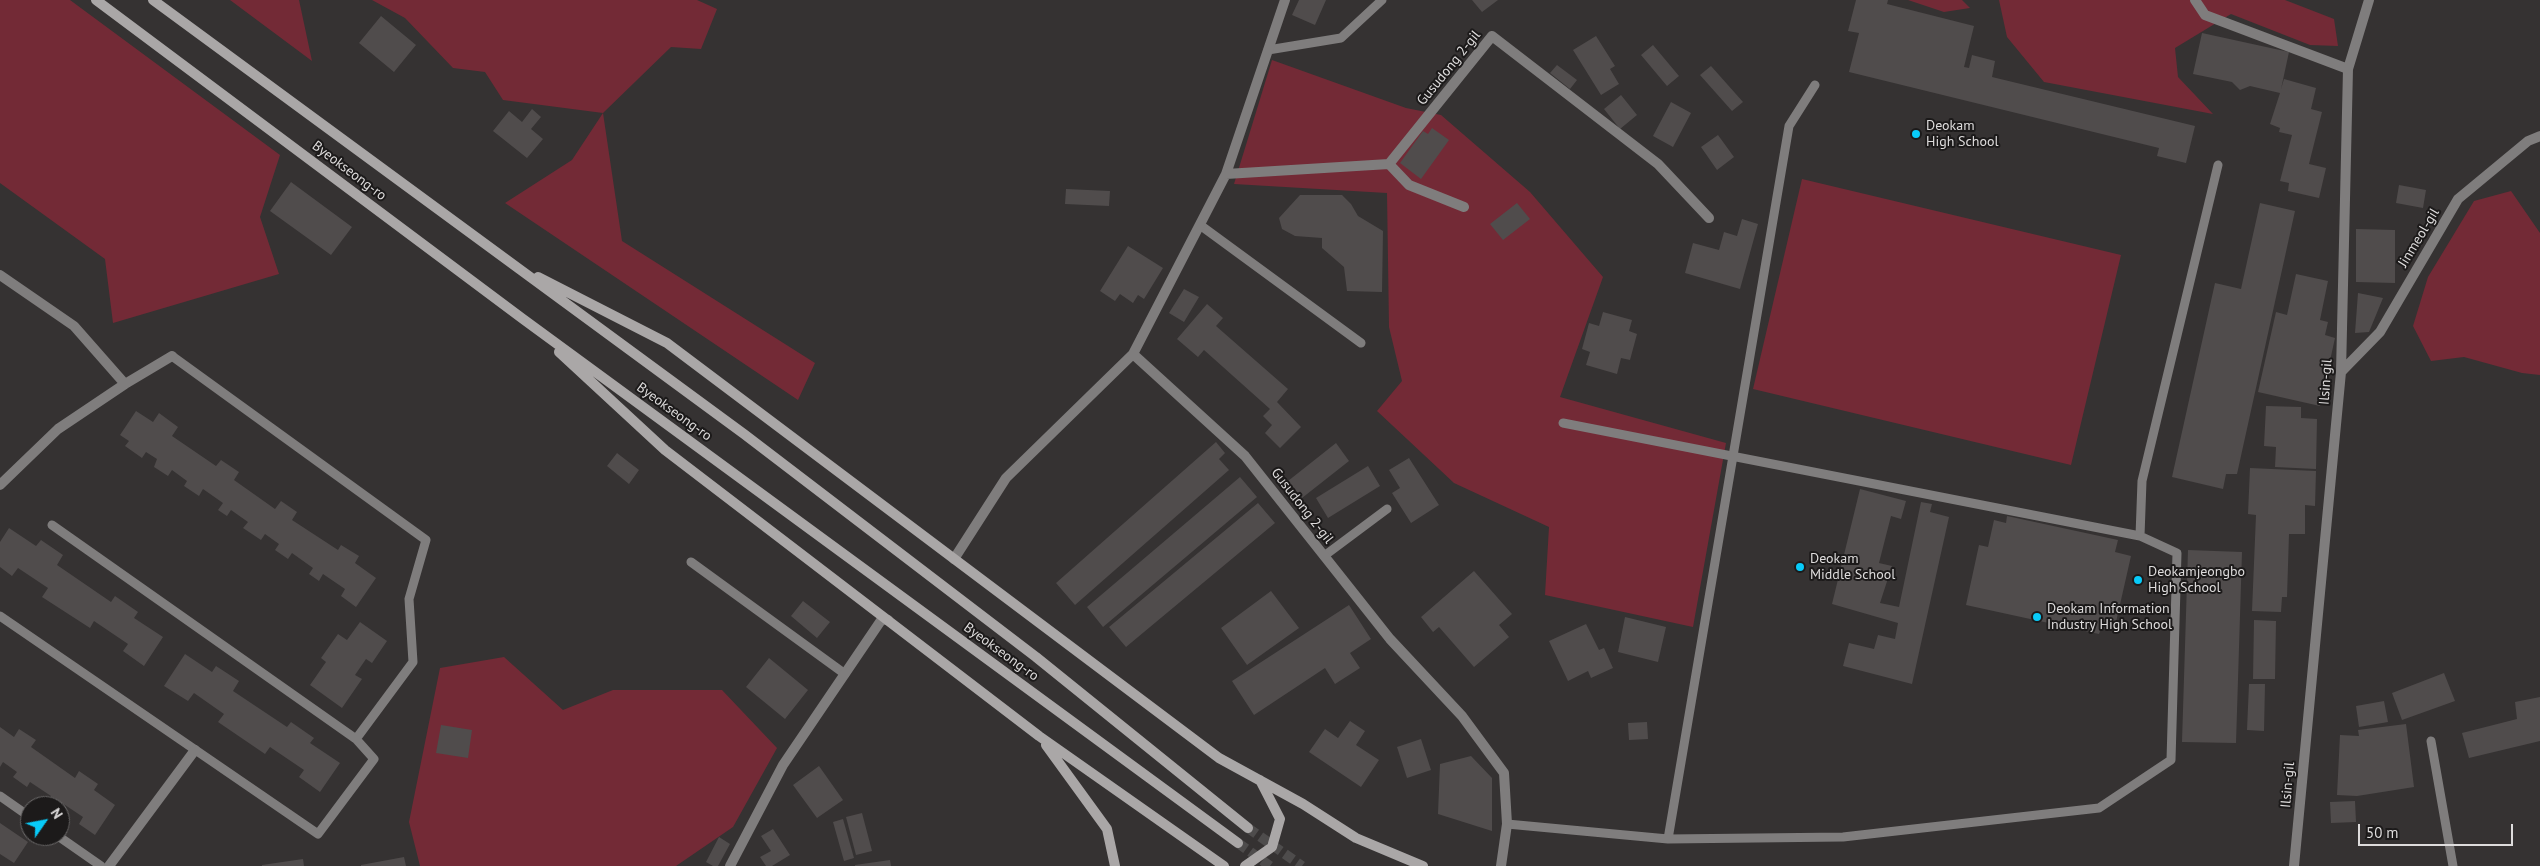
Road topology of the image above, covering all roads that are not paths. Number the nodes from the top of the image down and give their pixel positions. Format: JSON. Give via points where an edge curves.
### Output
{"nodes":[{"id":1,"x":96,"y":0,"type":"edge"},
{"id":2,"x":153,"y":0,"type":"edge"},
{"id":3,"x":1285,"y":0,"type":"edge"},
{"id":4,"x":1382,"y":0,"type":"edge"},
{"id":5,"x":2195,"y":0,"type":"edge"},
{"id":6,"x":2369,"y":0,"type":"edge"},
{"id":7,"x":1268,"y":50,"type":"junction"},
{"id":8,"x":2348,"y":69,"type":"junction"},
{"id":9,"x":1815,"y":85,"type":"dead end"},
{"id":10,"x":2540,"y":136,"type":"edge"},
{"id":11,"x":1389,"y":164,"type":"junction"},
{"id":12,"x":2218,"y":165,"type":"dead end"},
{"id":13,"x":1226,"y":174,"type":"junction"},
{"id":14,"x":1464,"y":207,"type":"dead end"},
{"id":15,"x":1709,"y":218,"type":"dead end"},
{"id":16,"x":1200,"y":225,"type":"junction"},
{"id":17,"x":510,"y":262,"type":"junction"},
{"id":18,"x":0,"y":275,"type":"edge"},
{"id":19,"x":524,"y":319,"type":"junction"},
{"id":20,"x":1361,"y":342,"type":"dead end"},
{"id":21,"x":1133,"y":354,"type":"junction"},
{"id":22,"x":172,"y":356,"type":"joint"},
{"id":23,"x":2341,"y":372,"type":"junction"},
{"id":24,"x":125,"y":384,"type":"junction"},
{"id":25,"x":1563,"y":423,"type":"dead end"},
{"id":26,"x":1734,"y":456,"type":"junction"},
{"id":27,"x":0,"y":485,"type":"edge"},
{"id":28,"x":1387,"y":509,"type":"dead end"},
{"id":29,"x":52,"y":525,"type":"dead end"},
{"id":30,"x":2140,"y":536,"type":"junction"},
{"id":31,"x":1324,"y":556,"type":"junction"},
{"id":32,"x":954,"y":559,"type":"junction"},
{"id":33,"x":691,"y":562,"type":"dead end"},
{"id":34,"x":0,"y":616,"type":"edge"},
{"id":35,"x":888,"y":620,"type":"junction"},
{"id":36,"x":845,"y":674,"type":"junction"},
{"id":37,"x":1039,"y":736,"type":"junction"},
{"id":38,"x":356,"y":739,"type":"junction"},
{"id":39,"x":2431,"y":741,"type":"dead end"},
{"id":40,"x":195,"y":750,"type":"junction"},
{"id":41,"x":1260,"y":780,"type":"junction"},
{"id":42,"x":0,"y":796,"type":"edge"},
{"id":43,"x":20,"y":810,"type":"edge"},
{"id":44,"x":1507,"y":824,"type":"junction"},
{"id":45,"x":1248,"y":828,"type":"tunnel mouth"},
{"id":46,"x":1668,"y":839,"type":"junction"},
{"id":47,"x":1238,"y":843,"type":"tunnel mouth"},
{"id":48,"x":70,"y":844,"type":"edge"},
{"id":49,"x":101,"y":866,"type":"edge"},
{"id":50,"x":109,"y":866,"type":"edge"},
{"id":51,"x":730,"y":866,"type":"edge"},
{"id":52,"x":1115,"y":866,"type":"edge"},
{"id":53,"x":1224,"y":866,"type":"edge"},
{"id":54,"x":1245,"y":866,"type":"edge"},
{"id":55,"x":1423,"y":866,"type":"edge"},
{"id":56,"x":1501,"y":866,"type":"edge"},
{"id":57,"x":2294,"y":866,"type":"edge"},
{"id":58,"x":2453,"y":866,"type":"edge"}],
"edges":[{"from":1,"to":19,"type":"main road","name":"Byeokseong-ro"},
{"from":2,"to":17,"type":"main road","name":"Byeokseong-ro"},
{"from":3,"to":7,"type":"street"},
{"from":4,"to":7,"type":"lane","via":[[1341,38]]},
{"from":5,"to":8,"type":"street","via":[[2205,15]]},
{"from":6,"to":8,"type":"street","name":"Ilsin-gil"},
{"from":7,"to":13,"type":"street"},
{"from":8,"to":23,"type":"street","name":"Ilsin-gil"},
{"from":9,"to":26,"type":"lane","via":[[1789,126]]},
{"from":10,"to":23,"type":"street","name":"Jinmeol-gil","via":[[2528,142],[2458,199],[2380,332]]},
{"from":11,"to":13,"type":"street"},
{"from":11,"to":14,"type":"street","via":[[1409,185]]},
{"from":11,"to":15,"type":"street","name":"Gusudong 2-gil","via":[[1492,36],[1658,164]]},
{"from":12,"to":30,"type":"lane","via":[[2142,481]]},
{"from":13,"to":16,"type":"street"},
{"from":16,"to":20,"type":"lane"},
{"from":16,"to":21,"type":"street"},
{"from":17,"to":32,"type":"main road","via":[[667,343]]},
{"from":17,"to":45,"type":"main road","name":"Byeokseong-ro","via":[[847,512],[1036,657]]},
{"from":18,"to":24,"type":"street","via":[[74,326]]},
{"from":19,"to":35,"type":"main road","via":[[665,450]]},
{"from":19,"to":47,"type":"main road","name":"Byeokseong-ro"},
{"from":21,"to":31,"type":"street","name":"Gusudong 2-gil","via":[[1245,456]]},
{"from":21,"to":32,"type":"street","via":[[1006,478]]},
{"from":22,"to":24,"type":"street"},
{"from":22,"to":38,"type":"lane","via":[[426,540],[409,599],[413,662]]},
{"from":23,"to":57,"type":"street","name":"Ilsin-gil"},
{"from":24,"to":27,"type":"street","via":[[58,429]]},
{"from":25,"to":26,"type":"lane"},
{"from":26,"to":30,"type":"lane"},
{"from":26,"to":46,"type":"lane"},
{"from":28,"to":31,"type":"lane"},
{"from":29,"to":38,"type":"lane"},
{"from":30,"to":46,"type":"lane","via":[[2177,553],[2171,760],[2099,808],[1843,837]]},
{"from":31,"to":44,"type":"street","name":"Gusudong 2-gil","via":[[1390,639],[1462,716],[1504,773]]},
{"from":32,"to":41,"type":"main road","via":[[1219,758]]},
{"from":33,"to":36,"type":"lane"},
{"from":34,"to":40,"type":"lane"},
{"from":35,"to":36,"type":"street","via":[[882,619]]},
{"from":35,"to":37,"type":"main road"},
{"from":36,"to":51,"type":"street","via":[[783,765]]},
{"from":37,"to":52,"type":"main road","via":[[1107,829]]},
{"from":37,"to":53,"type":"main road"},
{"from":38,"to":40,"type":"lane","via":[[374,759],[318,834]]},
{"from":39,"to":58,"type":"lane"},
{"from":40,"to":50,"type":"street"},
{"from":41,"to":54,"type":"main road","via":[[1280,819],[1272,847]]},
{"from":41,"to":55,"type":"main road","via":[[1356,838]]},
{"from":42,"to":43,"type":"lane"},
{"from":44,"to":46,"type":"lane"},
{"from":44,"to":56,"type":"street","name":"Gusudong 2-gil"},
{"from":48,"to":49,"type":"lane"}]}
